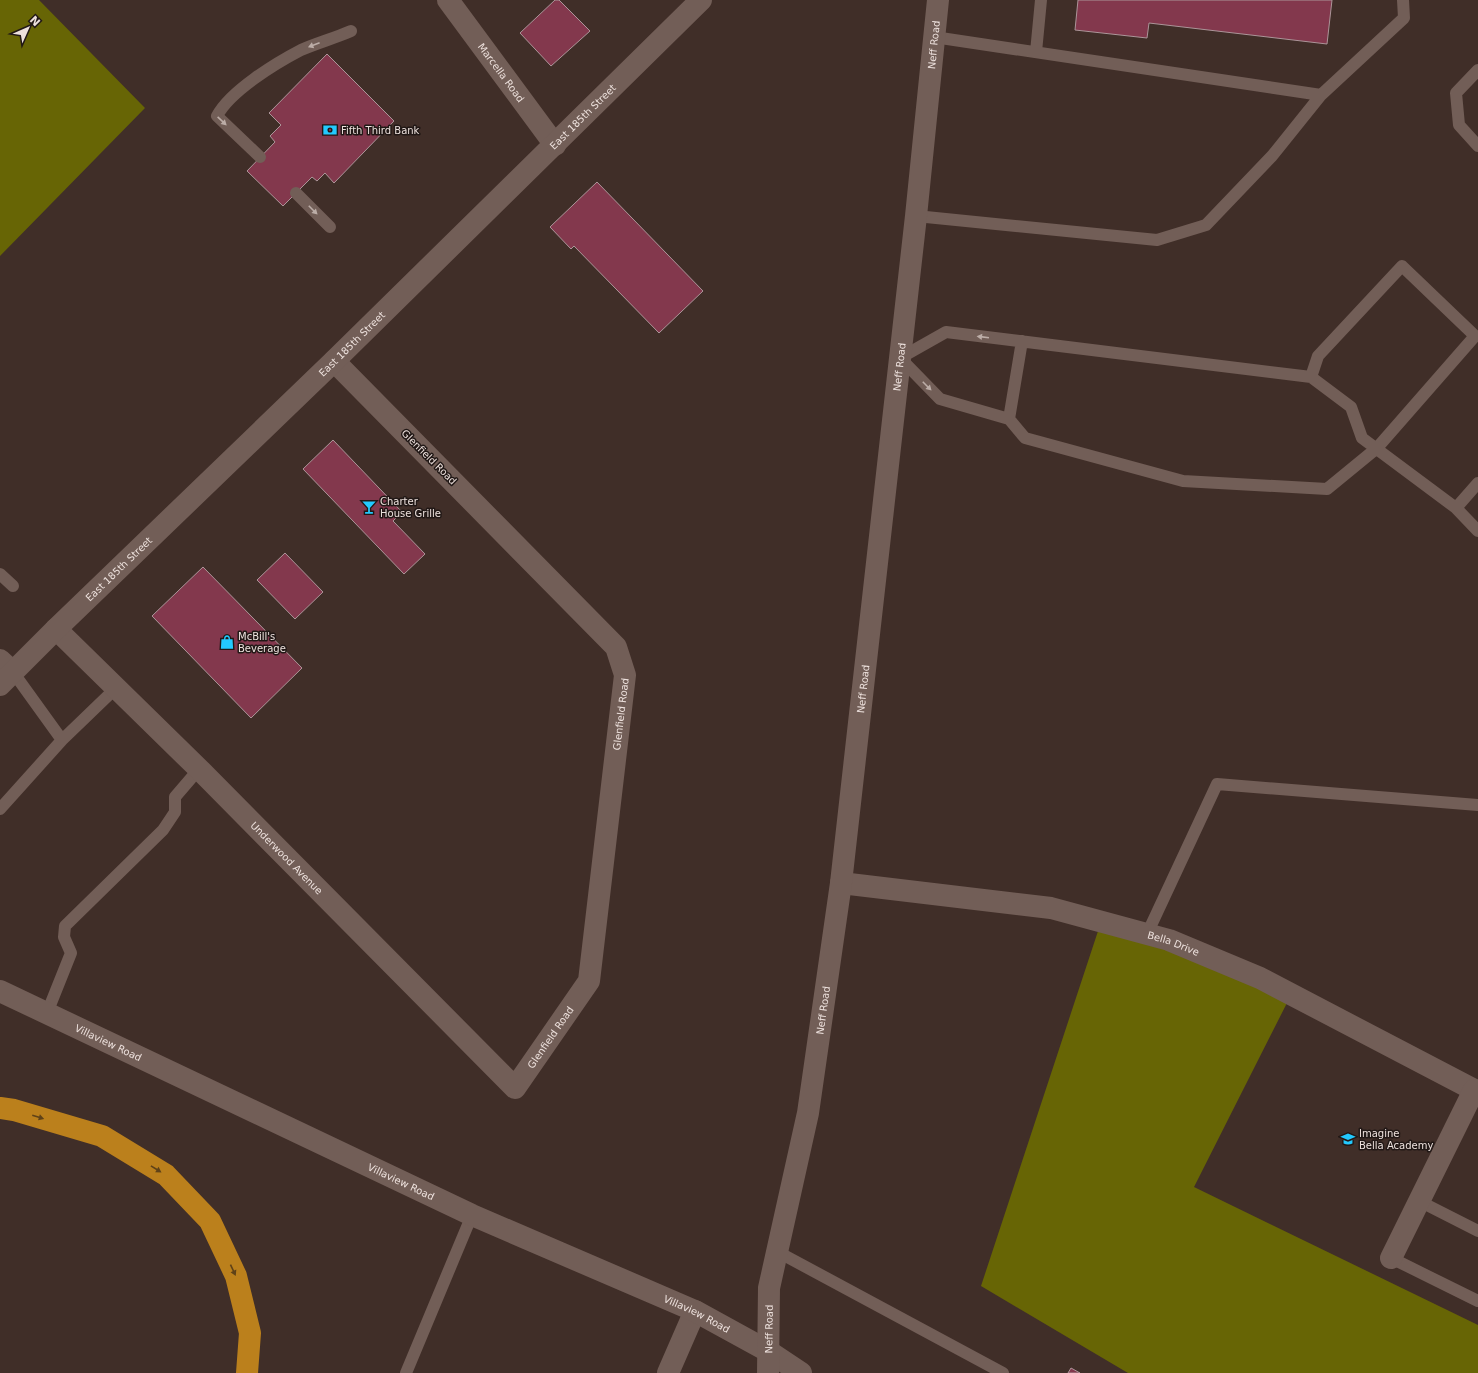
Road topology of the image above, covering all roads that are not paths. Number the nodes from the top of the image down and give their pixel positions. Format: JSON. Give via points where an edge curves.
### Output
{"nodes":[{"id":1,"x":448,"y":0,"type":"edge"},
{"id":2,"x":701,"y":0,"type":"edge"},
{"id":3,"x":938,"y":0,"type":"edge"},
{"id":4,"x":1041,"y":0,"type":"edge"},
{"id":5,"x":1403,"y":0,"type":"edge"},
{"id":6,"x":351,"y":32,"type":"dead end"},
{"id":7,"x":934,"y":37,"type":"junction"},
{"id":8,"x":1036,"y":52,"type":"junction"},
{"id":9,"x":1478,"y":70,"type":"edge"},
{"id":10,"x":1321,"y":95,"type":"junction"},
{"id":11,"x":555,"y":145,"type":"junction"},
{"id":12,"x":1478,"y":146,"type":"edge"},
{"id":13,"x":260,"y":157,"type":"dead end"},
{"id":14,"x":296,"y":193,"type":"dead end"},
{"id":15,"x":916,"y":216,"type":"junction"},
{"id":16,"x":330,"y":227,"type":"dead end"},
{"id":17,"x":1022,"y":341,"type":"junction"},
{"id":18,"x":900,"y":358,"type":"junction"},
{"id":19,"x":334,"y":361,"type":"junction"},
{"id":20,"x":1311,"y":377,"type":"junction"},
{"id":21,"x":1009,"y":419,"type":"junction"},
{"id":22,"x":1376,"y":448,"type":"junction"},
{"id":23,"x":1478,"y":483,"type":"edge"},
{"id":24,"x":1456,"y":508,"type":"junction"},
{"id":25,"x":1478,"y":530,"type":"edge"},
{"id":26,"x":0,"y":574,"type":"edge"},
{"id":27,"x":13,"y":586,"type":"dead end"},
{"id":28,"x":56,"y":629,"type":"junction"},
{"id":29,"x":4,"y":672,"type":"edge"},
{"id":30,"x":116,"y":688,"type":"junction"},
{"id":31,"x":62,"y":740,"type":"junction"},
{"id":32,"x":199,"y":769,"type":"junction"},
{"id":33,"x":1478,"y":805,"type":"edge"},
{"id":34,"x":0,"y":809,"type":"edge"},
{"id":35,"x":841,"y":883,"type":"junction"},
{"id":36,"x":1147,"y":934,"type":"junction"},
{"id":37,"x":0,"y":991,"type":"edge"},
{"id":38,"x":47,"y":1014,"type":"junction"},
{"id":39,"x":515,"y":1088,"type":"joint"},
{"id":40,"x":1476,"y":1091,"type":"edge"},
{"id":41,"x":0,"y":1108,"type":"edge"},
{"id":42,"x":1419,"y":1201,"type":"junction"},
{"id":43,"x":472,"y":1215,"type":"junction"},
{"id":44,"x":1478,"y":1231,"type":"edge"},
{"id":45,"x":778,"y":1252,"type":"junction"},
{"id":46,"x":1391,"y":1258,"type":"joint"},
{"id":47,"x":1478,"y":1301,"type":"edge"},
{"id":48,"x":695,"y":1311,"type":"junction"},
{"id":49,"x":768,"y":1351,"type":"junction"},
{"id":50,"x":247,"y":1373,"type":"edge"},
{"id":51,"x":406,"y":1373,"type":"edge"},
{"id":52,"x":668,"y":1373,"type":"edge"},
{"id":53,"x":768,"y":1373,"type":"edge"},
{"id":54,"x":801,"y":1373,"type":"edge"},
{"id":55,"x":1003,"y":1373,"type":"edge"}],
"edges":[{"from":1,"to":11,"type":"street","name":"Marcella Road"},
{"from":2,"to":11,"type":"street","name":"East 185th Street"},
{"from":3,"to":7,"type":"street","name":"Neff Road"},
{"from":4,"to":8,"type":"lane"},
{"from":5,"to":10,"type":"lane","via":[[1404,18]]},
{"from":6,"to":13,"type":"lane","one_way":true,"via":[[302,50],[242,87],[221,107],[217,116]]},
{"from":7,"to":8,"type":"lane"},
{"from":7,"to":15,"type":"street","name":"Neff Road"},
{"from":8,"to":10,"type":"lane"},
{"from":9,"to":12,"type":"lane","via":[[1456,93],[1459,126]]},
{"from":10,"to":15,"type":"lane","via":[[1272,156],[1206,226],[1157,240]]},
{"from":11,"to":19,"type":"street","name":"East 185th Street"},
{"from":14,"to":16,"type":"lane","one_way":true},
{"from":15,"to":18,"type":"street","name":"Neff Road"},
{"from":17,"to":18,"type":"lane","one_way":true,"via":[[946,332]]},
{"from":17,"to":20,"type":"lane"},
{"from":17,"to":21,"type":"lane"},
{"from":18,"to":21,"type":"lane","one_way":true,"via":[[940,399]]},
{"from":18,"to":35,"type":"street","name":"Neff Road"},
{"from":19,"to":28,"type":"street","name":"East 185th Street"},
{"from":19,"to":39,"type":"street","name":"Glenfield Road","via":[[616,647],[625,675],[589,981]]},
{"from":20,"to":22,"type":"lane","via":[[1351,407],[1362,438]]},
{"from":20,"to":22,"type":"lane","via":[[1318,356],[1402,266],[1475,336]]},
{"from":21,"to":22,"type":"lane","via":[[1025,438],[1183,481],[1327,489]]},
{"from":22,"to":24,"type":"lane"},
{"from":23,"to":24,"type":"lane"},
{"from":24,"to":25,"type":"lane"},
{"from":26,"to":27,"type":"lane"},
{"from":28,"to":29,"type":"street","name":"East 185th Street"},
{"from":28,"to":30,"type":"street","name":"Underwood Avenue"},
{"from":29,"to":31,"type":"lane"},
{"from":30,"to":31,"type":"lane"},
{"from":30,"to":32,"type":"street","name":"Underwood Avenue"},
{"from":31,"to":34,"type":"lane"},
{"from":32,"to":38,"type":"lane","via":[[175,797],[175,812],[163,830],[65,926],[64,937],[71,953]]},
{"from":32,"to":39,"type":"street","name":"Underwood Avenue"},
{"from":33,"to":36,"type":"lane","via":[[1216,784]]},
{"from":35,"to":36,"type":"street","name":"Bella Drive","via":[[1051,908]]},
{"from":35,"to":45,"type":"street","name":"Neff Road","via":[[808,1113]]},
{"from":36,"to":40,"type":"street","name":"Bella Drive","via":[[1168,940],[1260,978]]},
{"from":37,"to":38,"type":"street","name":"Villaview Road"},
{"from":38,"to":43,"type":"street","name":"Villaview Road"},
{"from":40,"to":42,"type":"street"},
{"from":41,"to":50,"type":"highway","one_way":true,"via":[[102,1136],[166,1175],[210,1221],[240,1290],[250,1333]]},
{"from":42,"to":44,"type":"lane"},
{"from":42,"to":46,"type":"street"},
{"from":43,"to":48,"type":"street","name":"Villaview Road"},
{"from":43,"to":51,"type":"lane"},
{"from":45,"to":49,"type":"street","name":"Neff Road","via":[[769,1288]]},
{"from":45,"to":55,"type":"lane"},
{"from":46,"to":47,"type":"lane"},
{"from":48,"to":49,"type":"street","name":"Villaview Road"},
{"from":48,"to":52,"type":"street"},
{"from":49,"to":53,"type":"street","name":"Neff Road"},
{"from":49,"to":54,"type":"street","name":"Villaview Road"}]}
